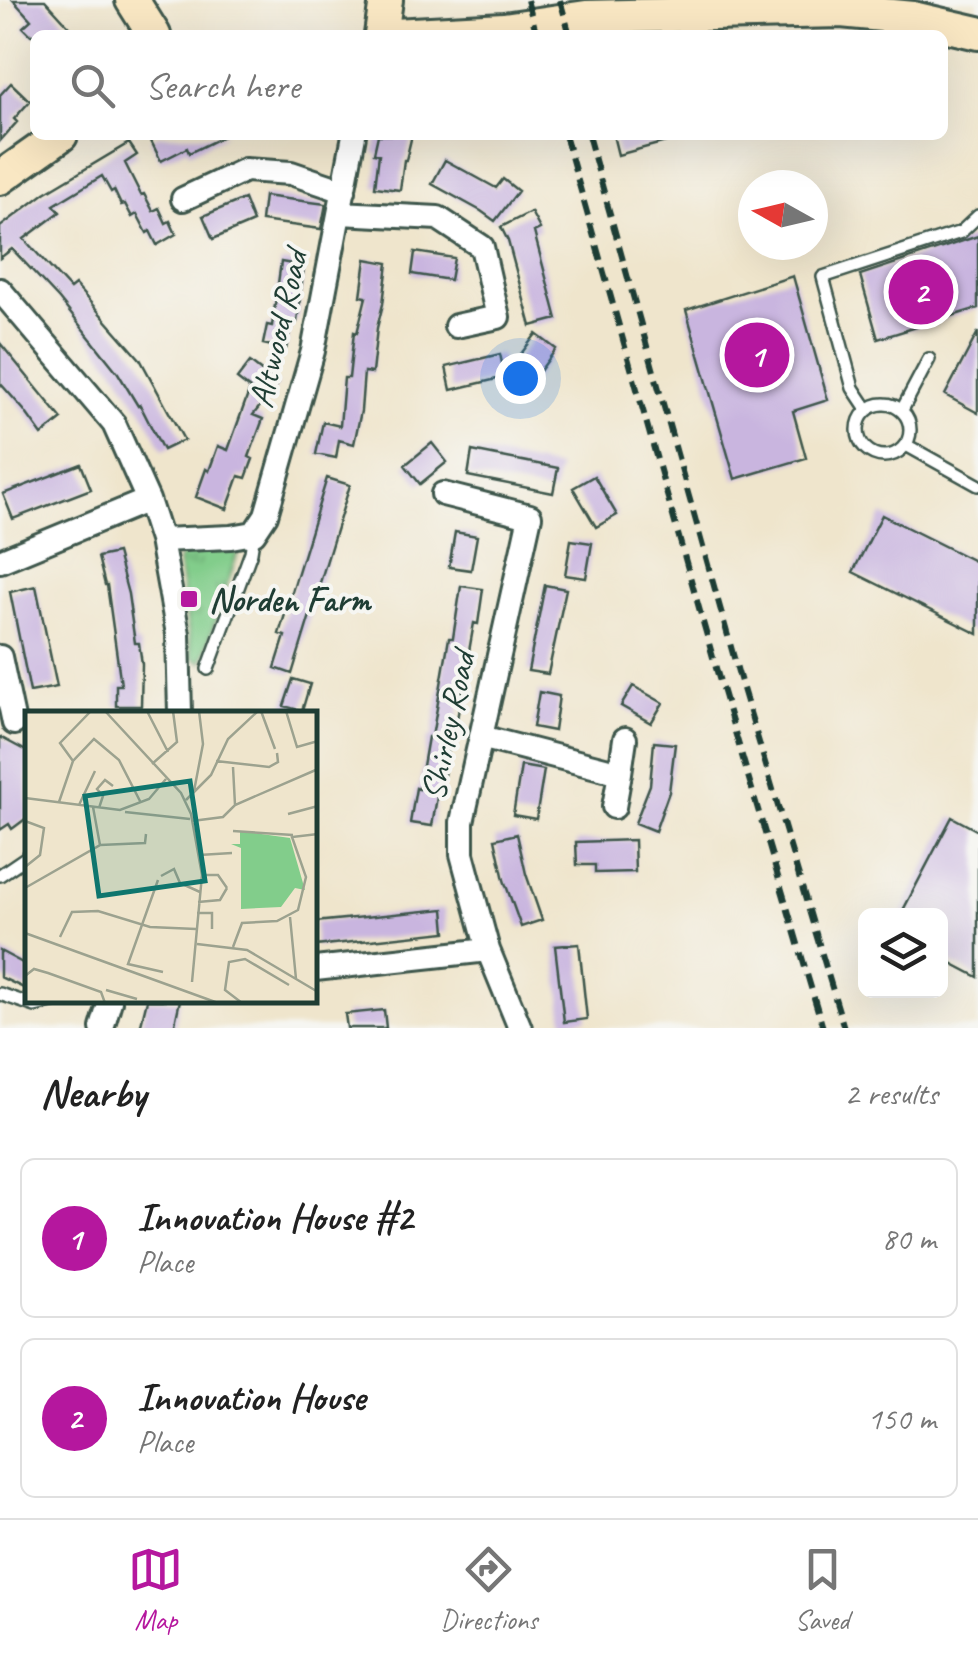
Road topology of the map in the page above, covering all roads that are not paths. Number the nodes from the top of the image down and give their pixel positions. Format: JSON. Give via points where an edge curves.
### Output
{"nodes":[{"id":1,"x":132,"y":0,"type":"edge"},
{"id":2,"x":386,"y":0,"type":"edge"},
{"id":3,"x":720,"y":7,"type":"edge"},
{"id":4,"x":913,"y":9,"type":"edge"},
{"id":5,"x":151,"y":30,"type":"edge"},
{"id":6,"x":382,"y":30,"type":"edge"},
{"id":7,"x":486,"y":30,"type":"edge"},
{"id":8,"x":978,"y":33,"type":"edge"},
{"id":9,"x":54,"y":140,"type":"edge"},
{"id":10,"x":353,"y":140,"type":"edge"},
{"id":11,"x":0,"y":178,"type":"edge"},
{"id":12,"x":183,"y":198,"type":"dead end"},
{"id":13,"x":342,"y":202,"type":"junction"},
{"id":14,"x":978,"y":216,"type":"edge"},
{"id":15,"x":0,"y":290,"type":"edge"},
{"id":16,"x":456,"y":326,"type":"dead end"},
{"id":17,"x":929,"y":360,"type":"dead end"},
{"id":18,"x":867,"y":410,"type":"junction"},
{"id":19,"x":902,"y":410,"type":"junction"},
{"id":20,"x":906,"y":445,"type":"junction"},
{"id":21,"x":978,"y":485,"type":"edge"},
{"id":22,"x":444,"y":494,"type":"dead end"},
{"id":23,"x":148,"y":500,"type":"junction"},
{"id":24,"x":254,"y":533,"type":"junction"},
{"id":25,"x":161,"y":540,"type":"junction"},
{"id":26,"x":0,"y":561,"type":"edge"},
{"id":27,"x":0,"y":657,"type":"edge"},
{"id":28,"x":208,"y":669,"type":"dead end"},
{"id":29,"x":180,"y":711,"type":"edge"},
{"id":30,"x":14,"y":723,"type":"dead end"},
{"id":31,"x":480,"y":738,"type":"junction"},
{"id":32,"x":625,"y":739,"type":"dead end"},
{"id":33,"x":620,"y":773,"type":"junction"},
{"id":34,"x":614,"y":807,"type":"dead end"},
{"id":35,"x":25,"y":858,"type":"edge"},
{"id":36,"x":0,"y":875,"type":"edge"},
{"id":37,"x":488,"y":950,"type":"junction"},
{"id":38,"x":318,"y":969,"type":"edge"},
{"id":39,"x":0,"y":994,"type":"edge"},
{"id":40,"x":25,"y":1003,"type":"edge"},
{"id":41,"x":109,"y":1003,"type":"edge"},
{"id":42,"x":102,"y":1028,"type":"edge"},
{"id":43,"x":520,"y":1028,"type":"edge"}],
"edges":[{"from":1,"to":5,"type":"street"},
{"from":2,"to":6,"type":"street"},
{"from":3,"to":4,"type":"street"},
{"from":3,"to":7,"type":"street"},
{"from":4,"to":8,"type":"street"},
{"from":9,"to":11,"type":"street"},
{"from":10,"to":13,"type":"street","name":"Altwood Road"},
{"from":12,"to":13,"type":"street","via":[[245,170],[291,173]]},
{"from":13,"to":16,"type":"street","via":[[438,218],[482,248],[498,318]]},
{"from":13,"to":24,"type":"street","name":"Altwood Road","via":[[308,368],[266,515]]},
{"from":14,"to":18,"type":"lane","via":[[961,232],[822,277],[853,388]]},
{"from":15,"to":23,"type":"street","via":[[114,424]]},
{"from":17,"to":19,"type":"lane"},
{"from":18,"to":19,"type":"lane","via":[[882,403]]},
{"from":18,"to":20,"type":"lane","via":[[857,430],[865,449],[890,456]]},
{"from":19,"to":20,"type":"lane","via":[[909,421]]},
{"from":20,"to":21,"type":"lane"},
{"from":22,"to":31,"type":"street","name":"Shirley Road","via":[[540,515]]},
{"from":23,"to":25,"type":"street"},
{"from":23,"to":26,"type":"street"},
{"from":24,"to":25,"type":"street"},
{"from":24,"to":28,"type":"lane","name":"Altwood Road"},
{"from":25,"to":29,"type":"street","via":[[178,634]]},
{"from":27,"to":30,"type":"street"},
{"from":31,"to":33,"type":"street"},
{"from":31,"to":37,"type":"street","name":"Shirley Road","via":[[462,854]]},
{"from":32,"to":33,"type":"street"},
{"from":33,"to":34,"type":"street"},
{"from":35,"to":36,"type":"lane"},
{"from":37,"to":38,"type":"street"},
{"from":37,"to":43,"type":"street","name":"Shirley Road"},
{"from":39,"to":40,"type":"lane"},
{"from":41,"to":42,"type":"street"}]}
